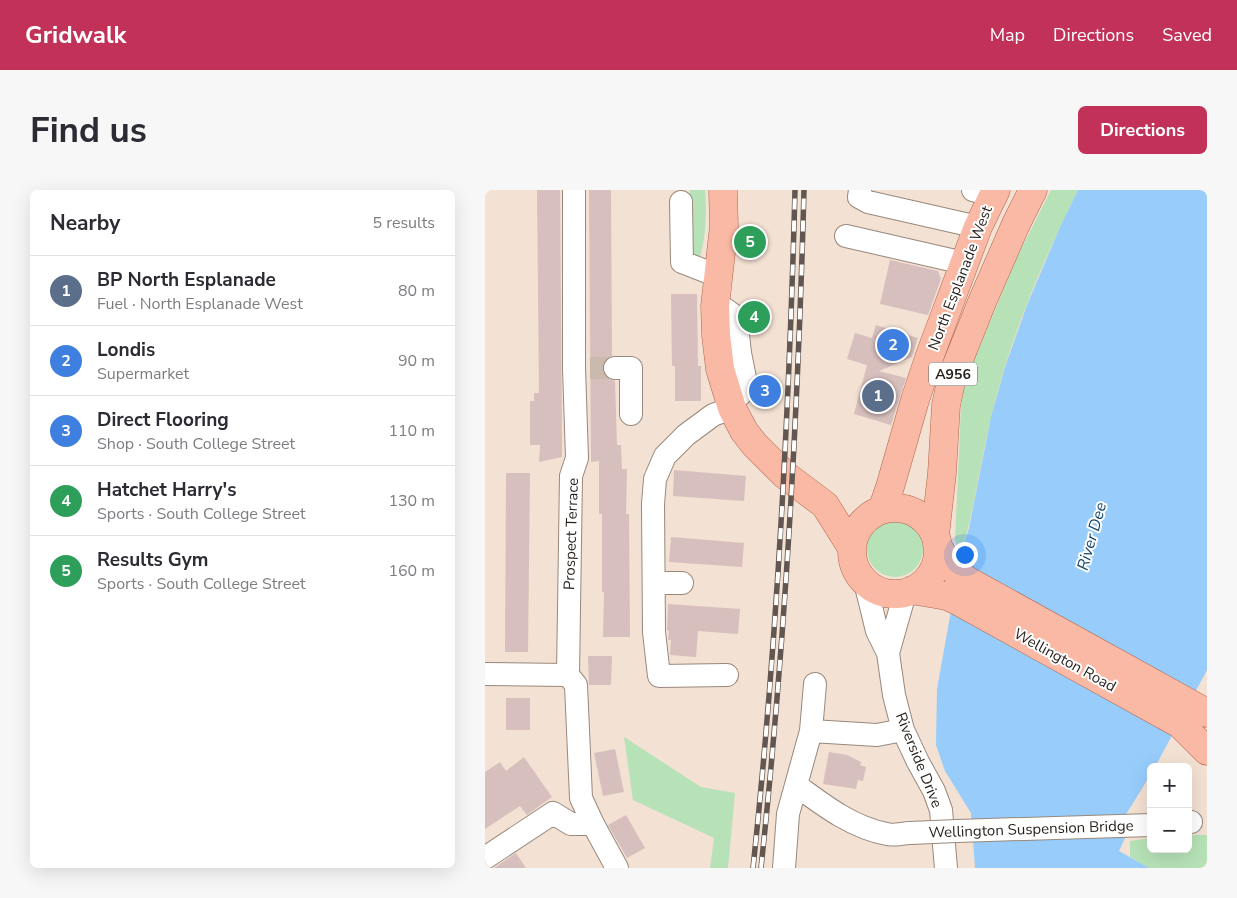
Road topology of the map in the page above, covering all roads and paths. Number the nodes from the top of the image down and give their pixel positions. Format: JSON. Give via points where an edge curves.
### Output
{"nodes":[{"id":1,"x":574,"y":190,"type":"edge"},
{"id":2,"x":723,"y":190,"type":"edge"},
{"id":3,"x":860,"y":190,"type":"edge"},
{"id":4,"x":1033,"y":190,"type":"edge"},
{"id":5,"x":988,"y":192,"type":"edge"},
{"id":6,"x":681,"y":202,"type":"dead end"},
{"id":7,"x":978,"y":227,"type":"junction"},
{"id":8,"x":846,"y":236,"type":"dead end"},
{"id":9,"x":964,"y":263,"type":"junction"},
{"id":10,"x":717,"y":289,"type":"junction"},
{"id":11,"x":615,"y":368,"type":"tunnel mouth"},
{"id":12,"x":731,"y":406,"type":"junction"},
{"id":13,"x":631,"y":414,"type":"dead end"},
{"id":14,"x":825,"y":505,"type":"junction"},
{"id":15,"x":876,"y":513,"type":"junction"},
{"id":16,"x":936,"y":540,"type":"junction"},
{"id":17,"x":852,"y":548,"type":"junction"},
{"id":18,"x":865,"y":582,"type":"junction"},
{"id":19,"x":654,"y":583,"type":"junction"},
{"id":20,"x":682,"y":583,"type":"dead end"},
{"id":21,"x":951,"y":584,"type":"junction"},
{"id":22,"x":909,"y":592,"type":"junction"},
{"id":23,"x":888,"y":653,"type":"junction"},
{"id":24,"x":485,"y":674,"type":"edge"},
{"id":25,"x":568,"y":675,"type":"junction"},
{"id":26,"x":727,"y":675,"type":"dead end"},
{"id":27,"x":815,"y":684,"type":"dead end"},
{"id":28,"x":1193,"y":714,"type":"edge"},
{"id":29,"x":903,"y":730,"type":"junction"},
{"id":30,"x":811,"y":731,"type":"junction"},
{"id":31,"x":1207,"y":751,"type":"edge"},
{"id":32,"x":797,"y":786,"type":"junction"},
{"id":33,"x":593,"y":824,"type":"junction"},
{"id":34,"x":1147,"y":825,"type":"edge"},
{"id":35,"x":485,"y":858,"type":"edge"},
{"id":36,"x":617,"y":868,"type":"edge"},
{"id":37,"x":784,"y":868,"type":"edge"},
{"id":38,"x":946,"y":868,"type":"edge"}],
"edges":[{"from":1,"to":25,"type":"street","name":"Prospect Terrace","via":[[582,368],[577,458],[571,476]]},
{"from":2,"to":10,"type":"main road","via":[[724,226]]},
{"from":3,"to":7,"type":"street","via":[[859,197],[869,202]]},
{"from":4,"to":16,"type":"main road","name":"North Esplanade West","number":"A956","via":[[952,377],[946,405]]},
{"from":5,"to":7,"type":"main road","name":"North Esplanade West","number":"A956"},
{"from":6,"to":10,"type":"street","via":[[682,262]]},
{"from":7,"to":9,"type":"main road","name":"North Esplanade West","number":"A956"},
{"from":8,"to":9,"type":"street"},
{"from":9,"to":15,"type":"main road","name":"North Esplanade West","number":"A956","via":[[915,400],[890,487]]},
{"from":10,"to":12,"type":"main road","via":[[716,335],[720,369]]},
{"from":11,"to":13,"type":"street","via":[[631,368]]},
{"from":12,"to":14,"type":"main road","via":[[754,444],[785,475]]},
{"from":12,"to":19,"type":"street","via":[[686,435],[665,456],[658,471],[653,504]]},
{"from":14,"to":15,"type":"main road"},
{"from":14,"to":17,"type":"main road"},
{"from":15,"to":16,"type":"main road","via":[[892,508],[913,512],[930,526]]},
{"from":15,"to":17,"type":"main road","number":"A956","via":[[861,524]]},
{"from":16,"to":21,"type":"main road","name":"Wellington Road"},
{"from":16,"to":22,"type":"main road","number":"A956","via":[[937,555],[930,576]]},
{"from":17,"to":18,"type":"main road","via":[[857,572]]},
{"from":18,"to":22,"type":"main road","via":[[891,594]]},
{"from":18,"to":23,"type":"street","via":[[877,631]]},
{"from":19,"to":20,"type":"street"},
{"from":19,"to":26,"type":"street","via":[[654,632],[659,676]]},
{"from":21,"to":22,"type":"main road","name":"Wellington Road"},
{"from":21,"to":28,"type":"main road","name":"Wellington Road"},
{"from":22,"to":23,"type":"street"},
{"from":23,"to":29,"type":"street","name":"Riverside Drive"},
{"from":24,"to":25,"type":"street"},
{"from":25,"to":33,"type":"street","name":"Prospect Terrace","via":[[576,685],[581,798]]},
{"from":27,"to":30,"type":"street"},
{"from":28,"to":31,"type":"main road","name":"Wellington Road"},
{"from":29,"to":30,"type":"street","via":[[877,735]]},
{"from":29,"to":38,"type":"street","name":"Riverside Drive","via":[[941,810]]},
{"from":30,"to":32,"type":"street"},
{"from":32,"to":34,"type":"street","name":"Wellington Suspension Bridge","bridge":true,"via":[[840,815],[889,835]]},
{"from":32,"to":37,"type":"street","via":[[788,814]]},
{"from":33,"to":35,"type":"street","via":[[571,824],[553,813]]},
{"from":33,"to":36,"type":"street","name":"Prospect Terrace"}]}
